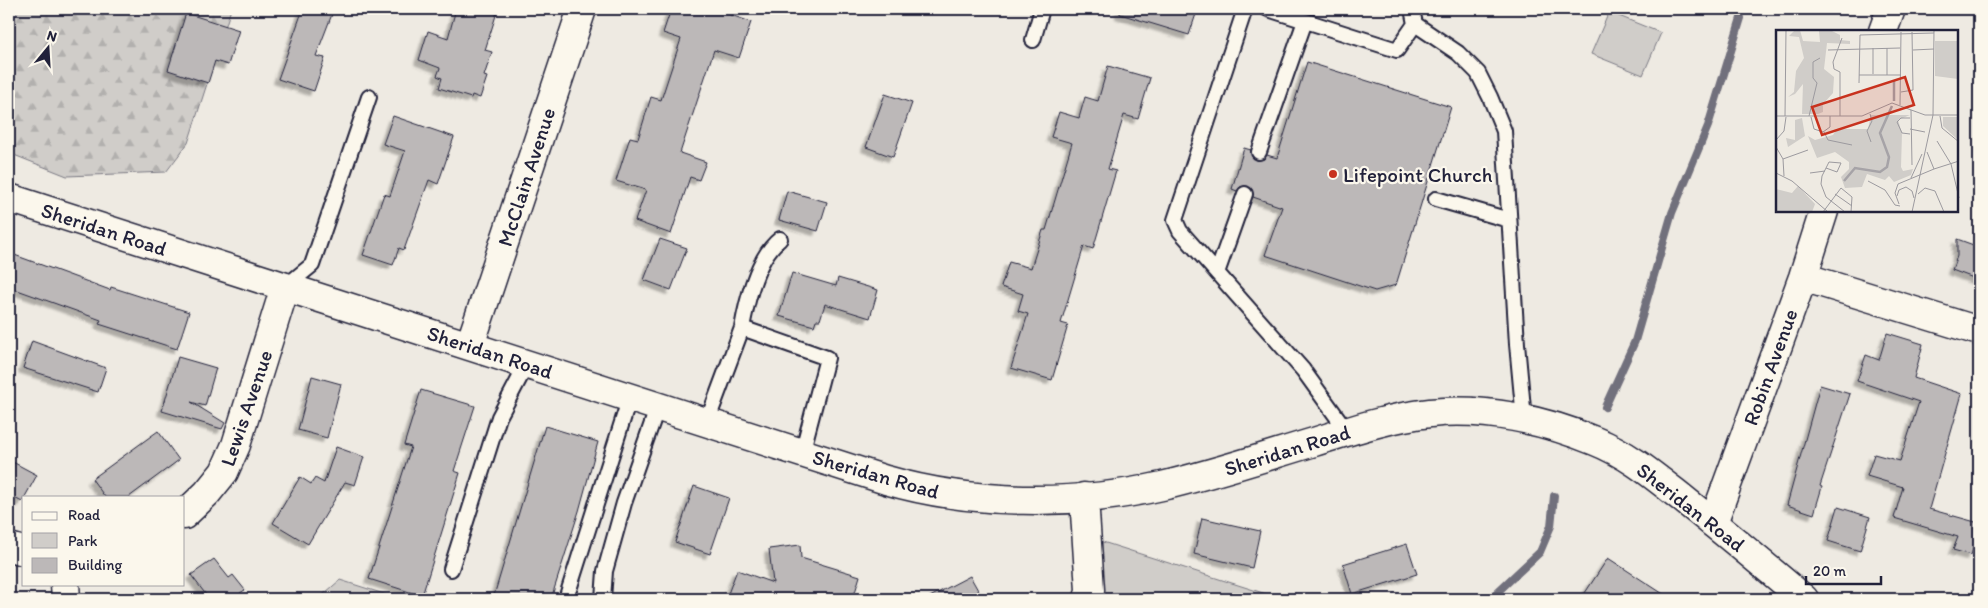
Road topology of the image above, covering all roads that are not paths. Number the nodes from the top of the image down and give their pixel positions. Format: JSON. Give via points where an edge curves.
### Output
{"nodes":[{"id":1,"x":582,"y":9,"type":"edge"},
{"id":2,"x":1042,"y":9,"type":"edge"},
{"id":3,"x":1245,"y":9,"type":"edge"},
{"id":4,"x":1268,"y":9,"type":"edge"},
{"id":5,"x":1412,"y":9,"type":"edge"},
{"id":6,"x":1890,"y":9,"type":"edge"},
{"id":7,"x":1305,"y":21,"type":"junction"},
{"id":8,"x":1415,"y":24,"type":"junction"},
{"id":9,"x":1883,"y":30,"type":"edge"},
{"id":10,"x":1033,"y":40,"type":"dead end"},
{"id":11,"x":369,"y":97,"type":"dead end"},
{"id":12,"x":1259,"y":152,"type":"dead end"},
{"id":13,"x":1245,"y":194,"type":"dead end"},
{"id":14,"x":9,"y":198,"type":"edge"},
{"id":15,"x":1436,"y":199,"type":"dead end"},
{"id":16,"x":1824,"y":212,"type":"edge"},
{"id":17,"x":1510,"y":220,"type":"junction"},
{"id":18,"x":780,"y":240,"type":"dead end"},
{"id":19,"x":1217,"y":273,"type":"junction"},
{"id":20,"x":1803,"y":277,"type":"junction"},
{"id":21,"x":286,"y":287,"type":"junction"},
{"id":22,"x":742,"y":328,"type":"junction"},
{"id":23,"x":1979,"y":331,"type":"edge"},
{"id":24,"x":470,"y":345,"type":"junction"},
{"id":25,"x":527,"y":364,"type":"junction"},
{"id":26,"x":630,"y":397,"type":"junction"},
{"id":27,"x":658,"y":406,"type":"junction"},
{"id":28,"x":1524,"y":419,"type":"junction"},
{"id":29,"x":707,"y":422,"type":"junction"},
{"id":30,"x":1347,"y":431,"type":"junction"},
{"id":31,"x":802,"y":453,"type":"junction"},
{"id":32,"x":1084,"y":497,"type":"junction"},
{"id":33,"x":185,"y":514,"type":"edge"},
{"id":34,"x":1713,"y":523,"type":"junction"},
{"id":35,"x":9,"y":547,"type":"edge"},
{"id":36,"x":22,"y":551,"type":"edge"},
{"id":37,"x":451,"y":569,"type":"dead end"},
{"id":38,"x":65,"y":586,"type":"edge"},
{"id":39,"x":66,"y":599,"type":"edge"},
{"id":40,"x":566,"y":599,"type":"edge"},
{"id":41,"x":603,"y":599,"type":"edge"},
{"id":42,"x":1088,"y":599,"type":"edge"},
{"id":43,"x":1804,"y":599,"type":"edge"}],
"edges":[{"from":1,"to":24,"type":"main road","name":"McClain Avenue"},
{"from":2,"to":10,"type":"lane"},
{"from":3,"to":19,"type":"lane","via":[[1175,220],[1180,232]]},
{"from":4,"to":7,"type":"lane"},
{"from":5,"to":8,"type":"lane"},
{"from":6,"to":9,"type":"main road"},
{"from":7,"to":8,"type":"lane","via":[[1397,50]]},
{"from":7,"to":12,"type":"lane"},
{"from":8,"to":17,"type":"lane","via":[[1458,53],[1478,73],[1490,97],[1504,131]]},
{"from":11,"to":21,"type":"lane","via":[[312,264]]},
{"from":13,"to":19,"type":"lane"},
{"from":14,"to":21,"type":"main road","name":"Sheridan Road"},
{"from":15,"to":17,"type":"lane"},
{"from":16,"to":20,"type":"main road","name":"Robin Avenue"},
{"from":17,"to":28,"type":"lane","via":[[1516,344]]},
{"from":18,"to":22,"type":"lane","via":[[772,245],[759,269]]},
{"from":19,"to":30,"type":"lane","via":[[1303,370]]},
{"from":20,"to":23,"type":"main road"},
{"from":20,"to":34,"type":"main road","name":"Robin Avenue"},
{"from":21,"to":24,"type":"main road","name":"Sheridan Road"},
{"from":21,"to":33,"type":"main road","name":"Lewis Avenue","via":[[246,419],[224,472]]},
{"from":22,"to":29,"type":"lane"},
{"from":22,"to":31,"type":"lane","via":[[827,358]]},
{"from":24,"to":25,"type":"main road","name":"Sheridan Road"},
{"from":25,"to":26,"type":"main road","name":"Sheridan Road"},
{"from":25,"to":37,"type":"lane","via":[[499,417]]},
{"from":26,"to":27,"type":"main road","name":"Sheridan Road"},
{"from":26,"to":40,"type":"lane"},
{"from":27,"to":29,"type":"main road","name":"Sheridan Road"},
{"from":27,"to":41,"type":"lane","via":[[624,503],[605,571]]},
{"from":28,"to":30,"type":"main road","name":"Sheridan Road","via":[[1476,412],[1430,413]]},
{"from":28,"to":34,"type":"main road","name":"Sheridan Road","via":[[1560,428],[1624,455]]},
{"from":29,"to":31,"type":"main road","name":"Sheridan Road"},
{"from":30,"to":32,"type":"main road","name":"Sheridan Road","via":[[1164,486]]},
{"from":31,"to":32,"type":"main road","name":"Sheridan Road","via":[[911,487],[957,496],[1031,500]]},
{"from":32,"to":42,"type":"main road"},
{"from":34,"to":43,"type":"main road","name":"Sheridan Road"},
{"from":35,"to":36,"type":"main road"},
{"from":38,"to":39,"type":"main road"}]}
